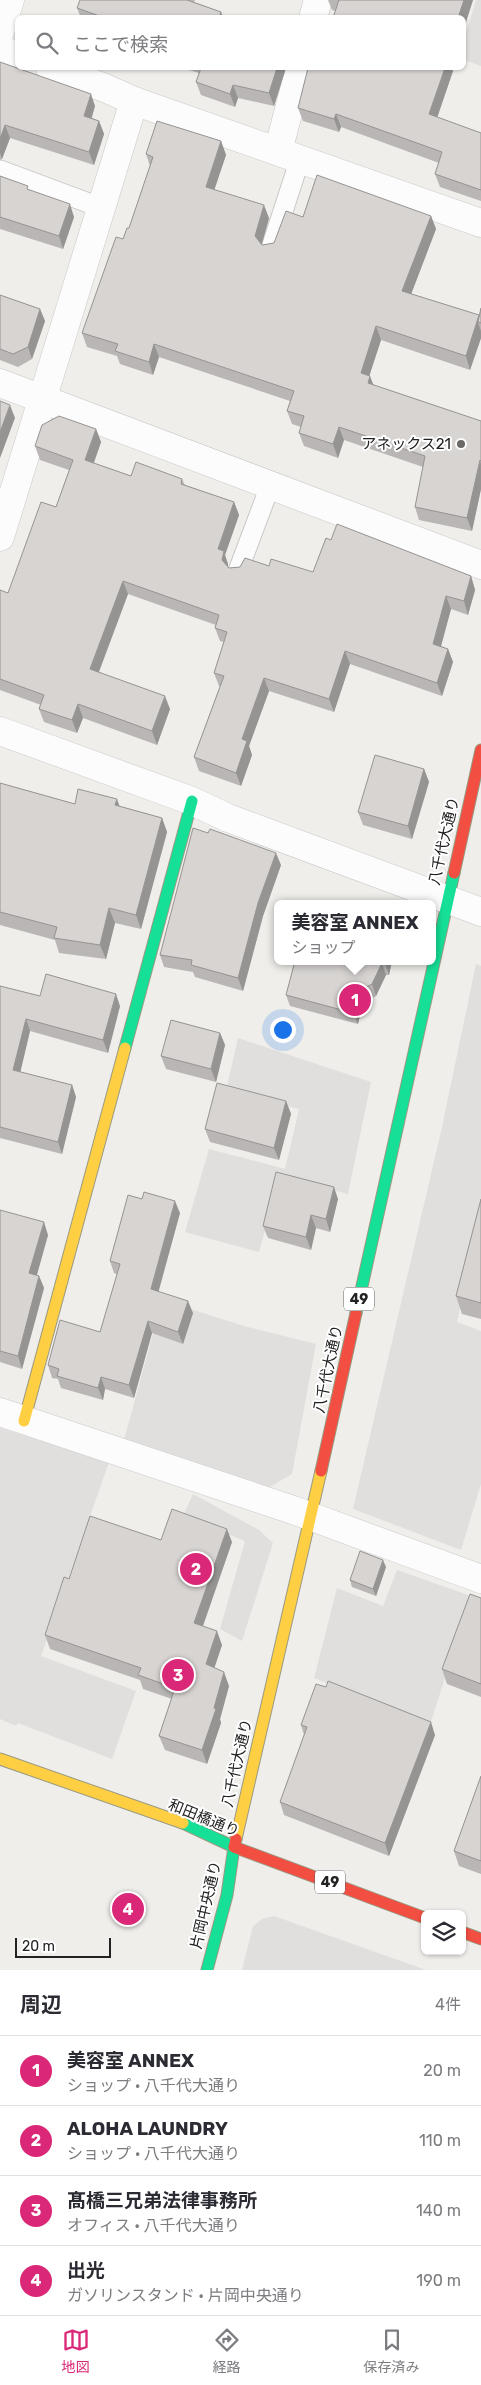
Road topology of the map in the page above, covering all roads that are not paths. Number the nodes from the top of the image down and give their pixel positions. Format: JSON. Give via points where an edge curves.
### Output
{"nodes":[{"id":1,"x":10,"y":0,"type":"edge"},
{"id":2,"x":318,"y":0,"type":"edge"},
{"id":3,"x":314,"y":15,"type":"edge"},
{"id":4,"x":0,"y":32,"type":"edge"},
{"id":5,"x":0,"y":50,"type":"edge"},
{"id":6,"x":15,"y":55,"type":"edge"},
{"id":7,"x":56,"y":70,"type":"edge"},
{"id":8,"x":300,"y":70,"type":"edge"},
{"id":9,"x":134,"y":101,"type":"junction"},
{"id":10,"x":289,"y":155,"type":"junction"},
{"id":11,"x":0,"y":170,"type":"edge"},
{"id":12,"x":102,"y":208,"type":"junction"},
{"id":13,"x":481,"y":223,"type":"edge"},
{"id":14,"x":271,"y":248,"type":"edge"},
{"id":15,"x":0,"y":383,"type":"edge"},
{"id":16,"x":42,"y":400,"type":"junction"},
{"id":17,"x":270,"y":486,"type":"junction"},
{"id":18,"x":0,"y":537,"type":"edge"},
{"id":19,"x":481,"y":565,"type":"edge"},
{"id":20,"x":238,"y":571,"type":"edge"},
{"id":21,"x":0,"y":731,"type":"edge"},
{"id":22,"x":481,"y":750,"type":"edge"},
{"id":23,"x":192,"y":801,"type":"junction"},
{"id":24,"x":446,"y":899,"type":"junction"},
{"id":25,"x":481,"y":912,"type":"edge"},
{"id":26,"x":436,"y":945,"type":"edge"},
{"id":27,"x":432,"y":965,"type":"edge"},
{"id":28,"x":12,"y":1416,"type":"edge"},
{"id":29,"x":311,"y":1516,"type":"junction"},
{"id":30,"x":481,"y":1579,"type":"edge"},
{"id":31,"x":0,"y":1758,"type":"edge"},
{"id":32,"x":234,"y":1847,"type":"junction"},
{"id":33,"x":421,"y":1917,"type":"edge"},
{"id":34,"x":466,"y":1933,"type":"edge"},
{"id":35,"x":481,"y":1938,"type":"edge"},
{"id":36,"x":206,"y":1970,"type":"edge"}],
"edges":[{"from":1,"to":4,"type":"street"},
{"from":2,"to":3,"type":"street"},
{"from":5,"to":6,"type":"street"},
{"from":7,"to":9,"type":"street"},
{"from":8,"to":10,"type":"street"},
{"from":9,"to":10,"type":"street"},
{"from":9,"to":12,"type":"street"},
{"from":10,"to":13,"type":"street"},
{"from":10,"to":14,"type":"lane"},
{"from":11,"to":12,"type":"lane"},
{"from":12,"to":16,"type":"street"},
{"from":15,"to":16,"type":"street"},
{"from":16,"to":17,"type":"street"},
{"from":16,"to":18,"type":"street"},
{"from":17,"to":19,"type":"street"},
{"from":17,"to":20,"type":"lane"},
{"from":21,"to":23,"type":"street"},
{"from":22,"to":24,"type":"main road","name":"八千代大通り","number":"49"},
{"from":23,"to":24,"type":"street","via":[[228,818]]},
{"from":23,"to":28,"type":"main road"},
{"from":24,"to":25,"type":"street"},
{"from":24,"to":26,"type":"main road","name":"八千代大通り","number":"49"},
{"from":27,"to":29,"type":"main road","name":"八千代大通り","number":"49"},
{"from":28,"to":29,"type":"street"},
{"from":29,"to":30,"type":"street"},
{"from":29,"to":32,"type":"main road","name":"八千代大通り","number":"49"},
{"from":31,"to":32,"type":"main road","name":"和田橋通り","via":[[193,1828]]},
{"from":32,"to":33,"type":"main road","name":"和田橋通り","number":"49"},
{"from":32,"to":36,"type":"main road","name":"片岡中央通り","via":[[227,1895]]},
{"from":34,"to":35,"type":"main road"}]}
